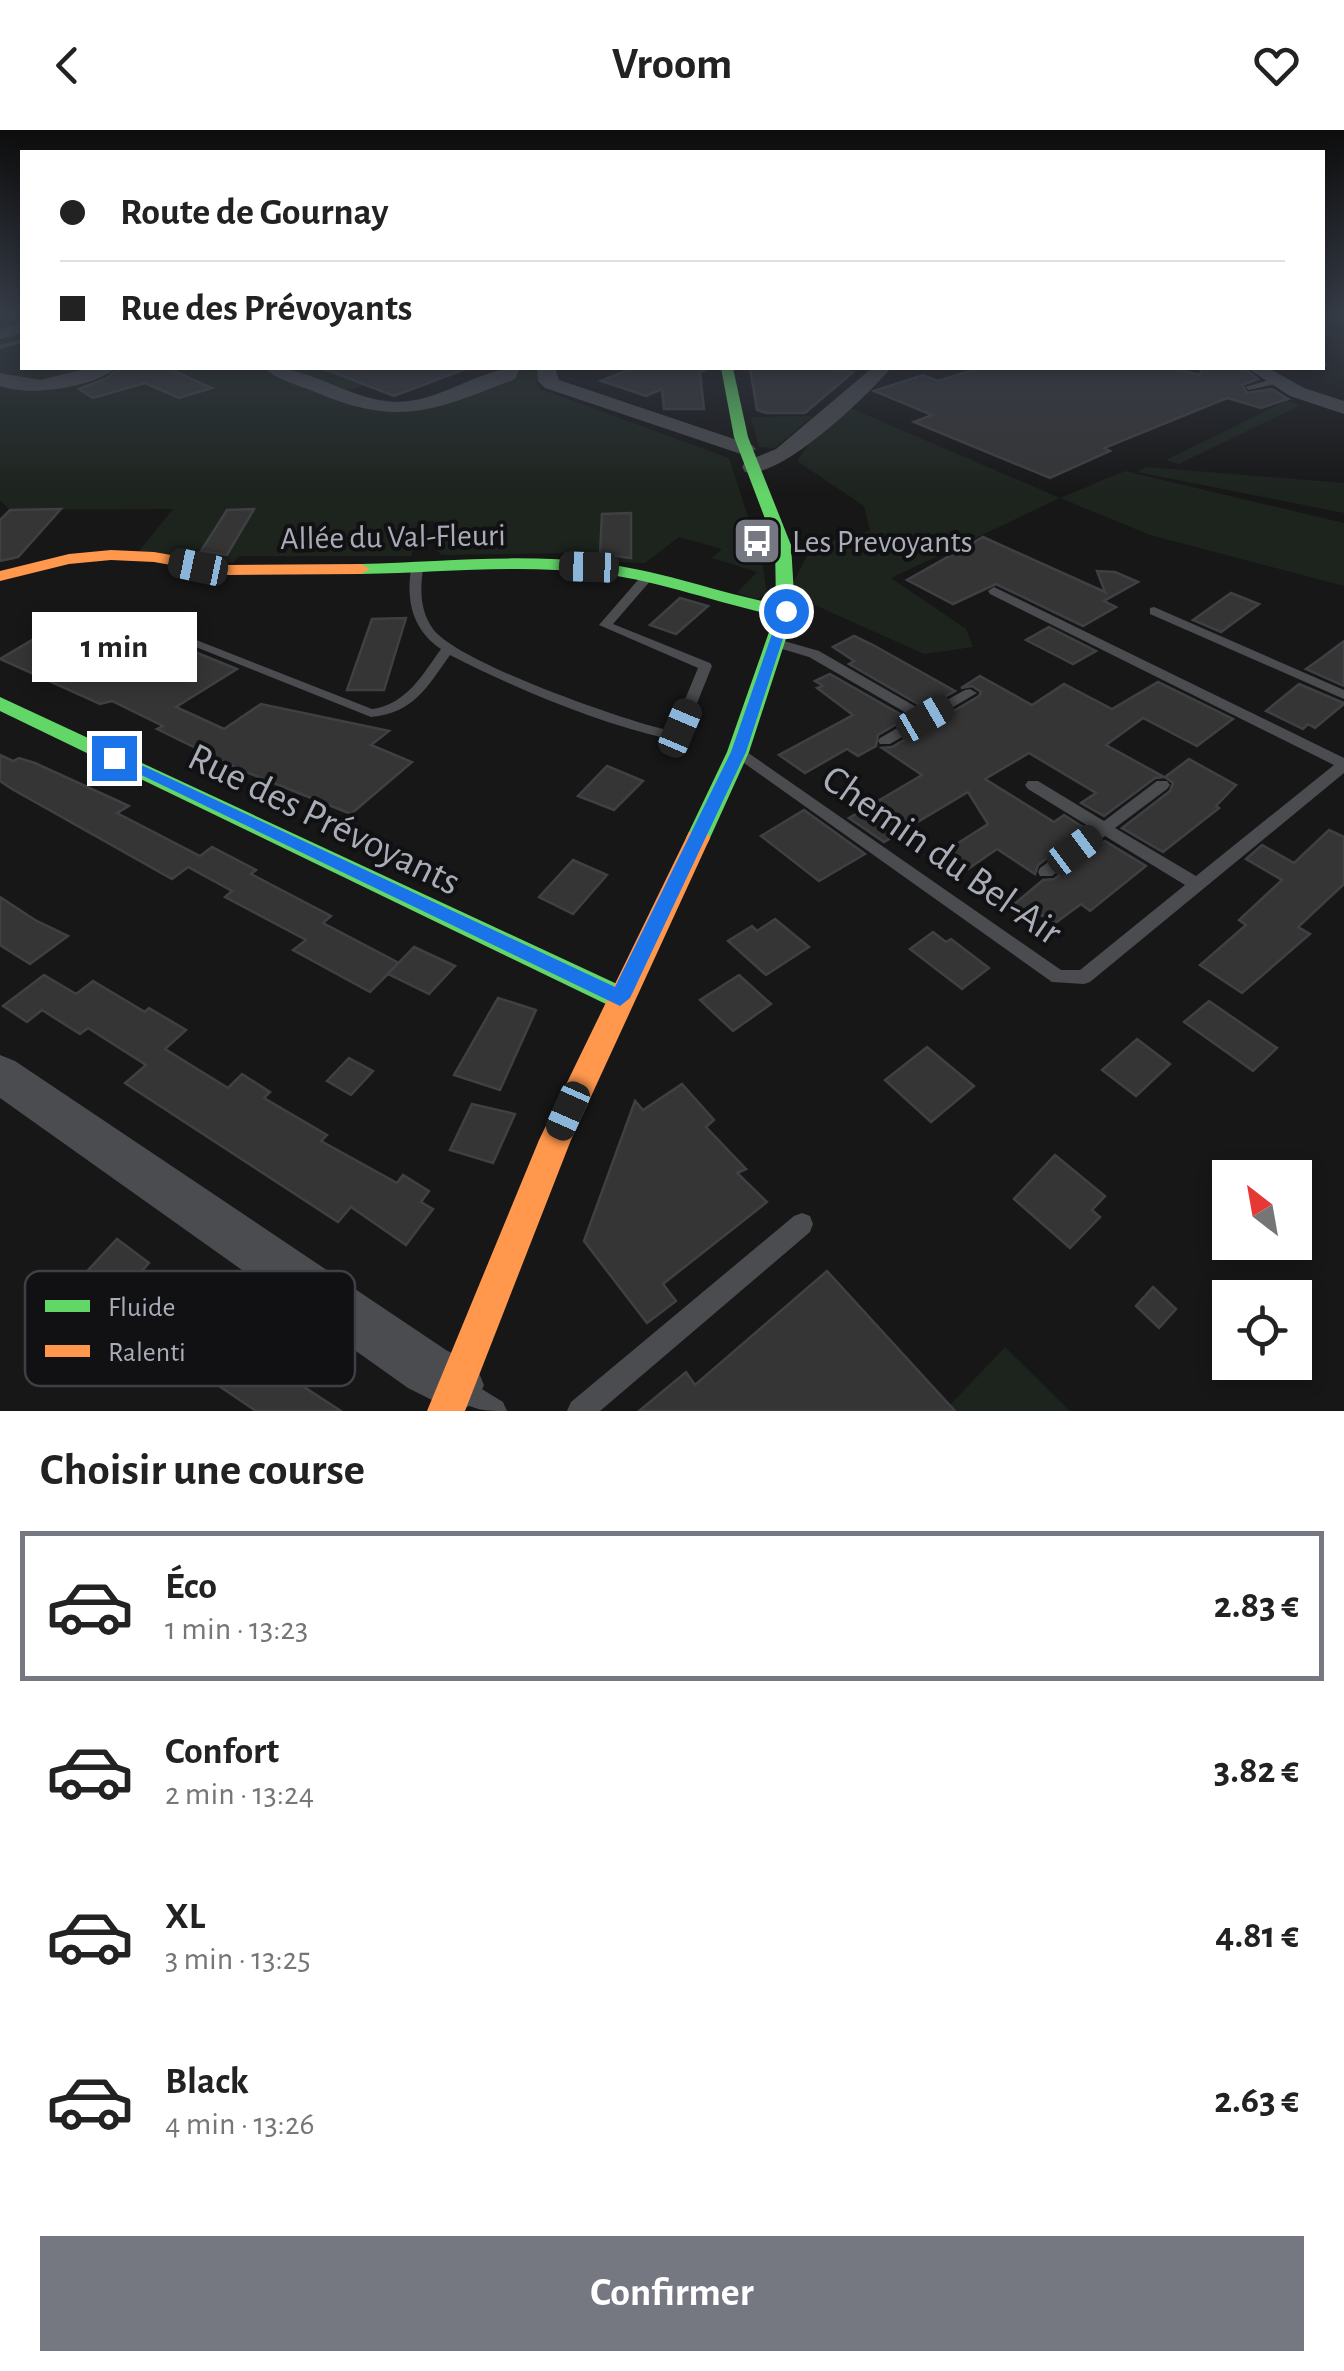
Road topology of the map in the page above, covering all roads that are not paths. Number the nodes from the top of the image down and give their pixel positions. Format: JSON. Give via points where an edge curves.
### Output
{"nodes":[{"id":1,"x":86,"y":374,"type":"edge"},
{"id":2,"x":287,"y":374,"type":"edge"},
{"id":3,"x":509,"y":374,"type":"edge"},
{"id":4,"x":552,"y":374,"type":"edge"},
{"id":5,"x":728,"y":374,"type":"edge"},
{"id":6,"x":875,"y":374,"type":"edge"},
{"id":7,"x":1252,"y":377,"type":"edge"},
{"id":8,"x":0,"y":380,"type":"edge"},
{"id":9,"x":1344,"y":407,"type":"edge"},
{"id":10,"x":749,"y":458,"type":"junction"},
{"id":11,"x":418,"y":569,"type":"junction"},
{"id":12,"x":0,"y":576,"type":"edge"},
{"id":13,"x":648,"y":576,"type":"junction"},
{"id":14,"x":994,"y":591,"type":"dead end"},
{"id":15,"x":786,"y":611,"type":"junction"},
{"id":16,"x":1154,"y":611,"type":"dead end"},
{"id":17,"x":149,"y":626,"type":"dead end"},
{"id":18,"x":777,"y":643,"type":"junction"},
{"id":19,"x":447,"y":650,"type":"junction"},
{"id":20,"x":970,"y":692,"type":"dead end"},
{"id":21,"x":1344,"y":695,"type":"edge"},
{"id":22,"x":0,"y":703,"type":"edge"},
{"id":23,"x":925,"y":718,"type":"junction"},
{"id":24,"x":885,"y":741,"type":"dead end"},
{"id":25,"x":738,"y":752,"type":"junction"},
{"id":26,"x":1344,"y":764,"type":"edge"},
{"id":27,"x":1032,"y":784,"type":"dead end"},
{"id":28,"x":1162,"y":785,"type":"dead end"},
{"id":29,"x":1104,"y":828,"type":"junction"},
{"id":30,"x":1046,"y":872,"type":"dead end"},
{"id":31,"x":1197,"y":885,"type":"junction"},
{"id":32,"x":620,"y":998,"type":"junction"},
{"id":33,"x":0,"y":1074,"type":"edge"},
{"id":34,"x":802,"y":1224,"type":"dead end"},
{"id":35,"x":285,"y":1271,"type":"edge"},
{"id":36,"x":355,"y":1319,"type":"edge"},
{"id":37,"x":465,"y":1402,"type":"edge"},
{"id":38,"x":580,"y":1411,"type":"edge"}],
"edges":[{"from":1,"to":8,"type":"street","via":[[19,389]]},
{"from":2,"to":3,"type":"street","via":[[389,408],[426,404]]},
{"from":4,"to":10,"type":"street"},
{"from":5,"to":10,"type":"street"},
{"from":6,"to":10,"type":"street","via":[[784,454]]},
{"from":7,"to":9,"type":"street"},
{"from":10,"to":15,"type":"street","via":[[783,544]]},
{"from":11,"to":12,"type":"street","name":"Allée du Val-Fleuri","via":[[228,570],[111,555]]},
{"from":11,"to":13,"type":"street","name":"Allée du Val-Fleuri","via":[[578,567]]},
{"from":11,"to":19,"type":"lane","via":[[418,612]]},
{"from":13,"to":15,"type":"street","name":"Allée du Val-Fleuri"},
{"from":13,"to":19,"type":"lane","via":[[605,624],[704,666],[680,728],[668,736]]},
{"from":14,"to":26,"type":"lane"},
{"from":15,"to":18,"type":"street"},
{"from":16,"to":21,"type":"lane"},
{"from":17,"to":19,"type":"lane","via":[[371,713],[406,704]]},
{"from":18,"to":23,"type":"lane","via":[[814,654]]},
{"from":18,"to":25,"type":"street"},
{"from":20,"to":23,"type":"lane"},
{"from":22,"to":32,"type":"street","name":"Rue des Prévoyants"},
{"from":23,"to":24,"type":"lane"},
{"from":25,"to":31,"type":"lane","name":"Chemin du Bel-Air","via":[[1058,977],[1084,977]]},
{"from":25,"to":32,"type":"street"},
{"from":26,"to":31,"type":"lane","name":"Chemin du Bel-Air"},
{"from":27,"to":29,"type":"lane"},
{"from":28,"to":29,"type":"lane"},
{"from":29,"to":30,"type":"lane"},
{"from":29,"to":31,"type":"lane"},
{"from":32,"to":37,"type":"street","via":[[555,1140]]},
{"from":33,"to":35,"type":"street"},
{"from":34,"to":38,"type":"lane"},
{"from":36,"to":37,"type":"street"}]}
